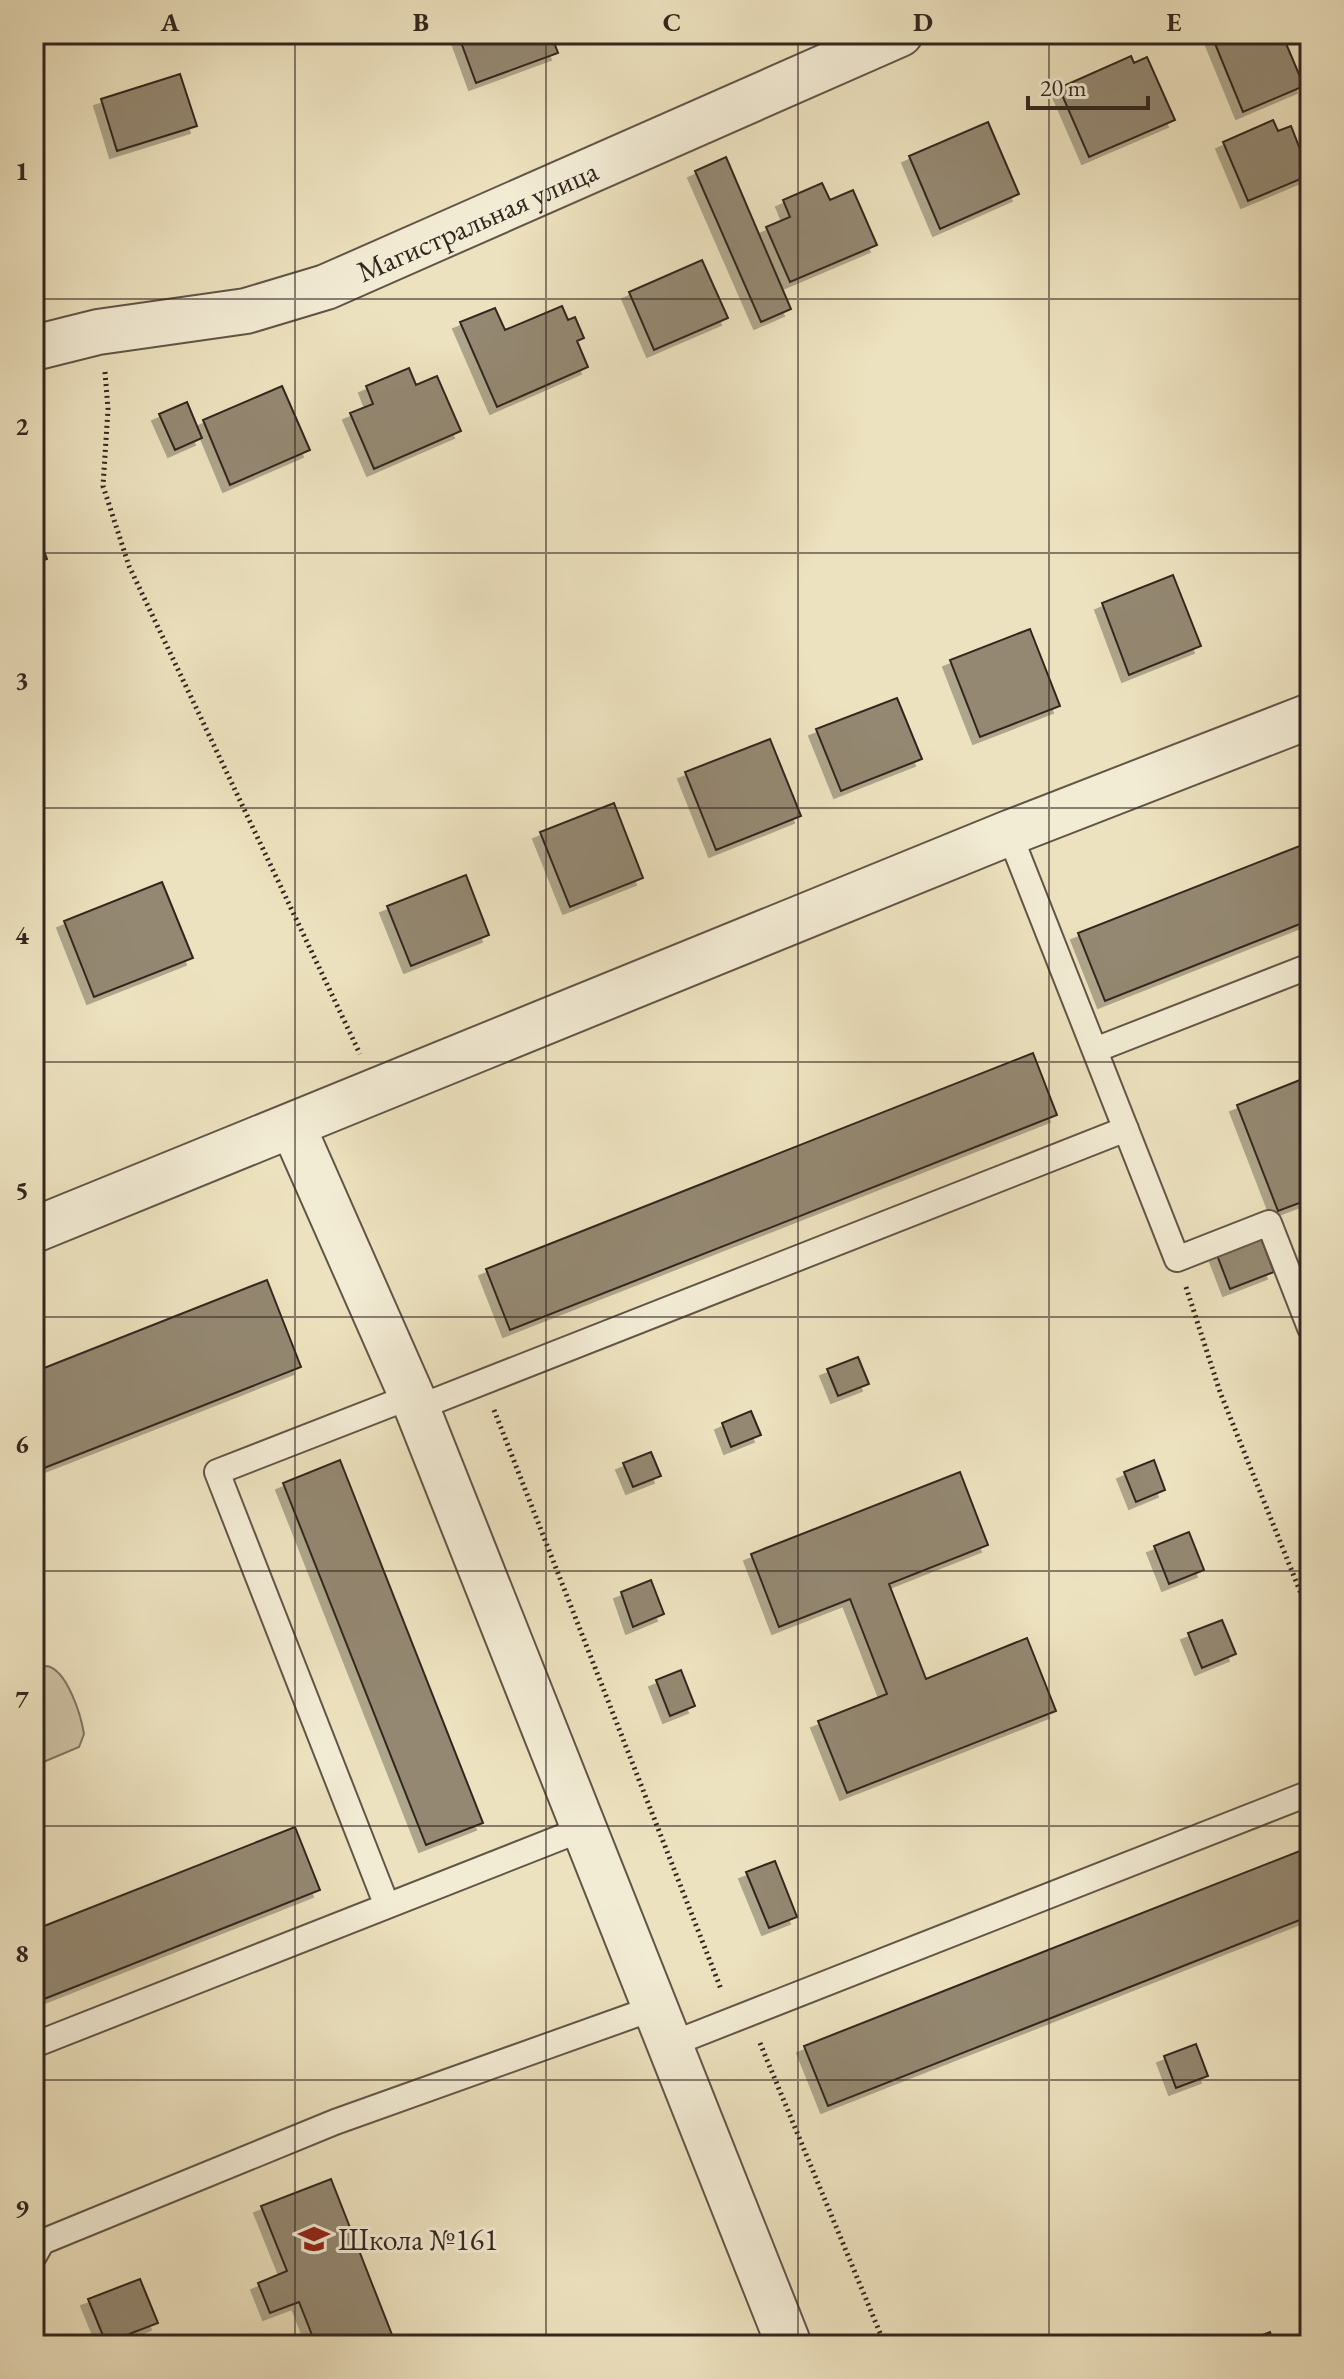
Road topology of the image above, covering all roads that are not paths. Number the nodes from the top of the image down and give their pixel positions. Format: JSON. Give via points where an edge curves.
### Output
{"nodes":[{"id":1,"x":900,"y":34,"type":"edge"},
{"id":2,"x":34,"y":348,"type":"edge"},
{"id":3,"x":1310,"y":716,"type":"edge"},
{"id":4,"x":1009,"y":833,"type":"junction"},
{"id":5,"x":1310,"y":966,"type":"edge"},
{"id":6,"x":1095,"y":1050,"type":"junction"},
{"id":7,"x":293,"y":1127,"type":"junction"},
{"id":8,"x":1126,"y":1129,"type":"junction"},
{"id":9,"x":34,"y":1230,"type":"edge"},
{"id":10,"x":1310,"y":1328,"type":"edge"},
{"id":11,"x":414,"y":1402,"type":"junction"},
{"id":12,"x":1310,"y":1793,"type":"edge"},
{"id":13,"x":585,"y":1828,"type":"junction"},
{"id":14,"x":387,"y":1906,"type":"junction"},
{"id":15,"x":662,"y":2027,"type":"junction"},
{"id":16,"x":34,"y":2045,"type":"edge"},
{"id":17,"x":34,"y":2256,"type":"edge"},
{"id":18,"x":789,"y":2345,"type":"edge"}],
"edges":[{"from":1,"to":2,"type":"street","name":"Магистральная улица","via":[[326,287],[246,311],[98,332]]},
{"from":3,"to":4,"type":"street"},
{"from":4,"to":6,"type":"lane"},
{"from":4,"to":7,"type":"street"},
{"from":5,"to":6,"type":"lane"},
{"from":6,"to":8,"type":"lane"},
{"from":7,"to":9,"type":"street"},
{"from":7,"to":11,"type":"street"},
{"from":8,"to":10,"type":"lane","via":[[1177,1259],[1269,1223]]},
{"from":8,"to":11,"type":"lane","via":[[482,1381]]},
{"from":11,"to":13,"type":"street"},
{"from":11,"to":14,"type":"lane","via":[[217,1472]]},
{"from":12,"to":15,"type":"lane","via":[[741,2017]]},
{"from":13,"to":14,"type":"lane"},
{"from":13,"to":15,"type":"street"},
{"from":14,"to":16,"type":"lane"},
{"from":15,"to":17,"type":"lane","via":[[335,2122],[42,2242]]},
{"from":15,"to":18,"type":"street"}]}
